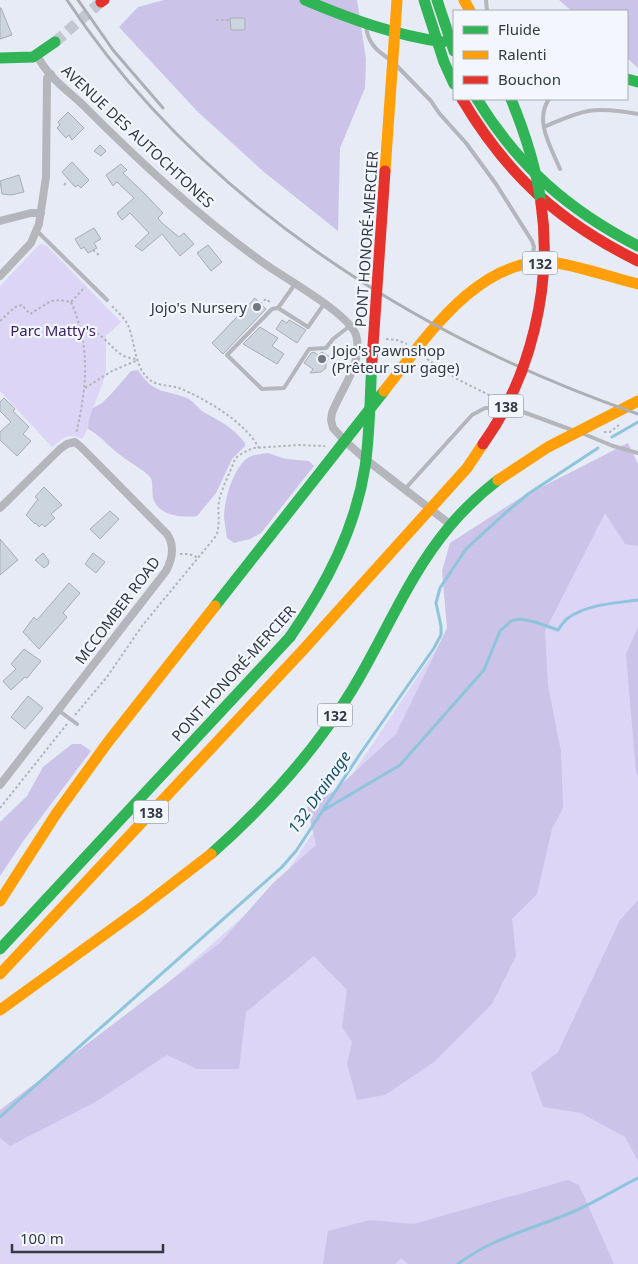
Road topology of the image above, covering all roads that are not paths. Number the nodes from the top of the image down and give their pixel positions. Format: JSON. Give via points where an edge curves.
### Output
{"nodes":[{"id":1,"x":305,"y":0,"type":"edge"},
{"id":2,"x":397,"y":0,"type":"edge"},
{"id":3,"x":424,"y":0,"type":"edge"},
{"id":4,"x":437,"y":0,"type":"edge"},
{"id":5,"x":366,"y":25,"type":"junction"},
{"id":6,"x":55,"y":42,"type":"tunnel mouth"},
{"id":7,"x":453,"y":42,"type":"edge"},
{"id":8,"x":453,"y":48,"type":"edge"},
{"id":9,"x":38,"y":55,"type":"junction"},
{"id":10,"x":0,"y":58,"type":"edge"},
{"id":11,"x":51,"y":74,"type":"junction"},
{"id":12,"x":453,"y":82,"type":"edge"},
{"id":13,"x":463,"y":100,"type":"edge"},
{"id":14,"x":478,"y":100,"type":"edge"},
{"id":15,"x":511,"y":100,"type":"edge"},
{"id":16,"x":548,"y":101,"type":"edge"},
{"id":17,"x":638,"y":114,"type":"edge"},
{"id":18,"x":544,"y":126,"type":"junction"},
{"id":19,"x":560,"y":169,"type":"dead end"},
{"id":20,"x":41,"y":213,"type":"junction"},
{"id":21,"x":0,"y":220,"type":"edge"},
{"id":22,"x":37,"y":231,"type":"junction"},
{"id":23,"x":638,"y":246,"type":"edge"},
{"id":24,"x":638,"y":260,"type":"edge"},
{"id":25,"x":533,"y":263,"type":"junction"},
{"id":26,"x":0,"y":276,"type":"edge"},
{"id":27,"x":294,"y":284,"type":"junction"},
{"id":28,"x":638,"y":284,"type":"edge"},
{"id":29,"x":107,"y":300,"type":"road end"},
{"id":30,"x":324,"y":304,"type":"junction"},
{"id":31,"x":278,"y":308,"type":"junction"},
{"id":32,"x":351,"y":325,"type":"junction"},
{"id":33,"x":638,"y":402,"type":"edge"},
{"id":34,"x":577,"y":431,"type":"junction"},
{"id":35,"x":345,"y":441,"type":"junction"},
{"id":36,"x":638,"y":453,"type":"edge"},
{"id":37,"x":405,"y":490,"type":"junction"},
{"id":38,"x":0,"y":508,"type":"edge"},
{"id":39,"x":451,"y":525,"type":"junction"},
{"id":40,"x":58,"y":710,"type":"junction"},
{"id":41,"x":78,"y":724,"type":"dead end"},
{"id":42,"x":0,"y":785,"type":"edge"},
{"id":43,"x":0,"y":901,"type":"edge"},
{"id":44,"x":0,"y":949,"type":"edge"},
{"id":45,"x":0,"y":974,"type":"edge"},
{"id":46,"x":0,"y":1010,"type":"edge"}],
"edges":[{"from":1,"to":5,"type":"main road"},
{"from":2,"to":44,"type":"main road","name":"PONT HONORÉ-MERCIER","number":"138","bridge":true,"via":[[365,466],[358,504],[336,563],[316,600],[290,637]]},
{"from":3,"to":12,"type":"main road","bridge":true},
{"from":4,"to":8,"type":"main road","bridge":true},
{"from":5,"to":7,"type":"main road","via":[[413,38]]},
{"from":5,"to":25,"type":"lane","via":[[371,44],[401,68],[431,101],[496,184],[532,241]]},
{"from":6,"to":9,"type":"main road"},
{"from":9,"to":10,"type":"main road"},
{"from":9,"to":11,"type":"street","name":"AVENUE DES AUTOCHTONES"},
{"from":11,"to":20,"type":"street","via":[[47,78],[46,177]]},
{"from":11,"to":27,"type":"street","name":"AVENUE DES AUTOCHTONES","via":[[184,201]]},
{"from":13,"to":24,"type":"main road","via":[[492,145],[542,199],[583,231]]},
{"from":14,"to":23,"type":"main road","bridge":true,"via":[[502,137],[551,190],[602,227]]},
{"from":15,"to":45,"type":"main road","number":"138","bridge":true,"via":[[536,173],[544,229],[543,276],[529,349],[497,424],[467,468],[303,650]]},
{"from":16,"to":18,"type":"lane","via":[[543,110]]},
{"from":17,"to":18,"type":"lane","via":[[588,110]]},
{"from":18,"to":19,"type":"lane"},
{"from":20,"to":21,"type":"street"},
{"from":20,"to":22,"type":"street"},
{"from":22,"to":26,"type":"street","via":[[27,248]]},
{"from":22,"to":29,"type":"lane"},
{"from":25,"to":28,"type":"main road","number":"132","via":[[556,263]]},
{"from":25,"to":35,"type":"main road","number":"132","via":[[517,265],[495,274],[453,306]]},
{"from":27,"to":30,"type":"street","name":"AVENUE DES AUTOCHTONES"},
{"from":27,"to":31,"type":"lane"},
{"from":30,"to":31,"type":"lane","via":[[308,327]]},
{"from":30,"to":32,"type":"street","name":"AVENUE DES AUTOCHTONES"},
{"from":31,"to":32,"type":"lane","via":[[272,309],[226,355],[262,388],[284,388],[310,349],[326,348]]},
{"from":32,"to":35,"type":"street","via":[[356,337],[356,358],[331,417],[333,428]]},
{"from":33,"to":34,"type":"main road","number":"132"},
{"from":34,"to":36,"type":"lane"},
{"from":34,"to":37,"type":"lane","via":[[515,409],[485,408],[467,420]]},
{"from":34,"to":39,"type":"main road","number":"132","via":[[511,470]]},
{"from":35,"to":37,"type":"street"},
{"from":35,"to":43,"type":"main road","number":"132","via":[[108,742],[56,814]]},
{"from":37,"to":39,"type":"street"},
{"from":38,"to":40,"type":"street","name":"MCCOMBER ROAD","via":[[60,449],[74,442],[167,534],[172,543],[173,555],[166,570]]},
{"from":39,"to":46,"type":"main road","number":"132","via":[[414,575],[343,704],[274,794],[193,869]]},
{"from":40,"to":41,"type":"lane"},
{"from":40,"to":42,"type":"street","name":"MCCOMBER ROAD"}]}
